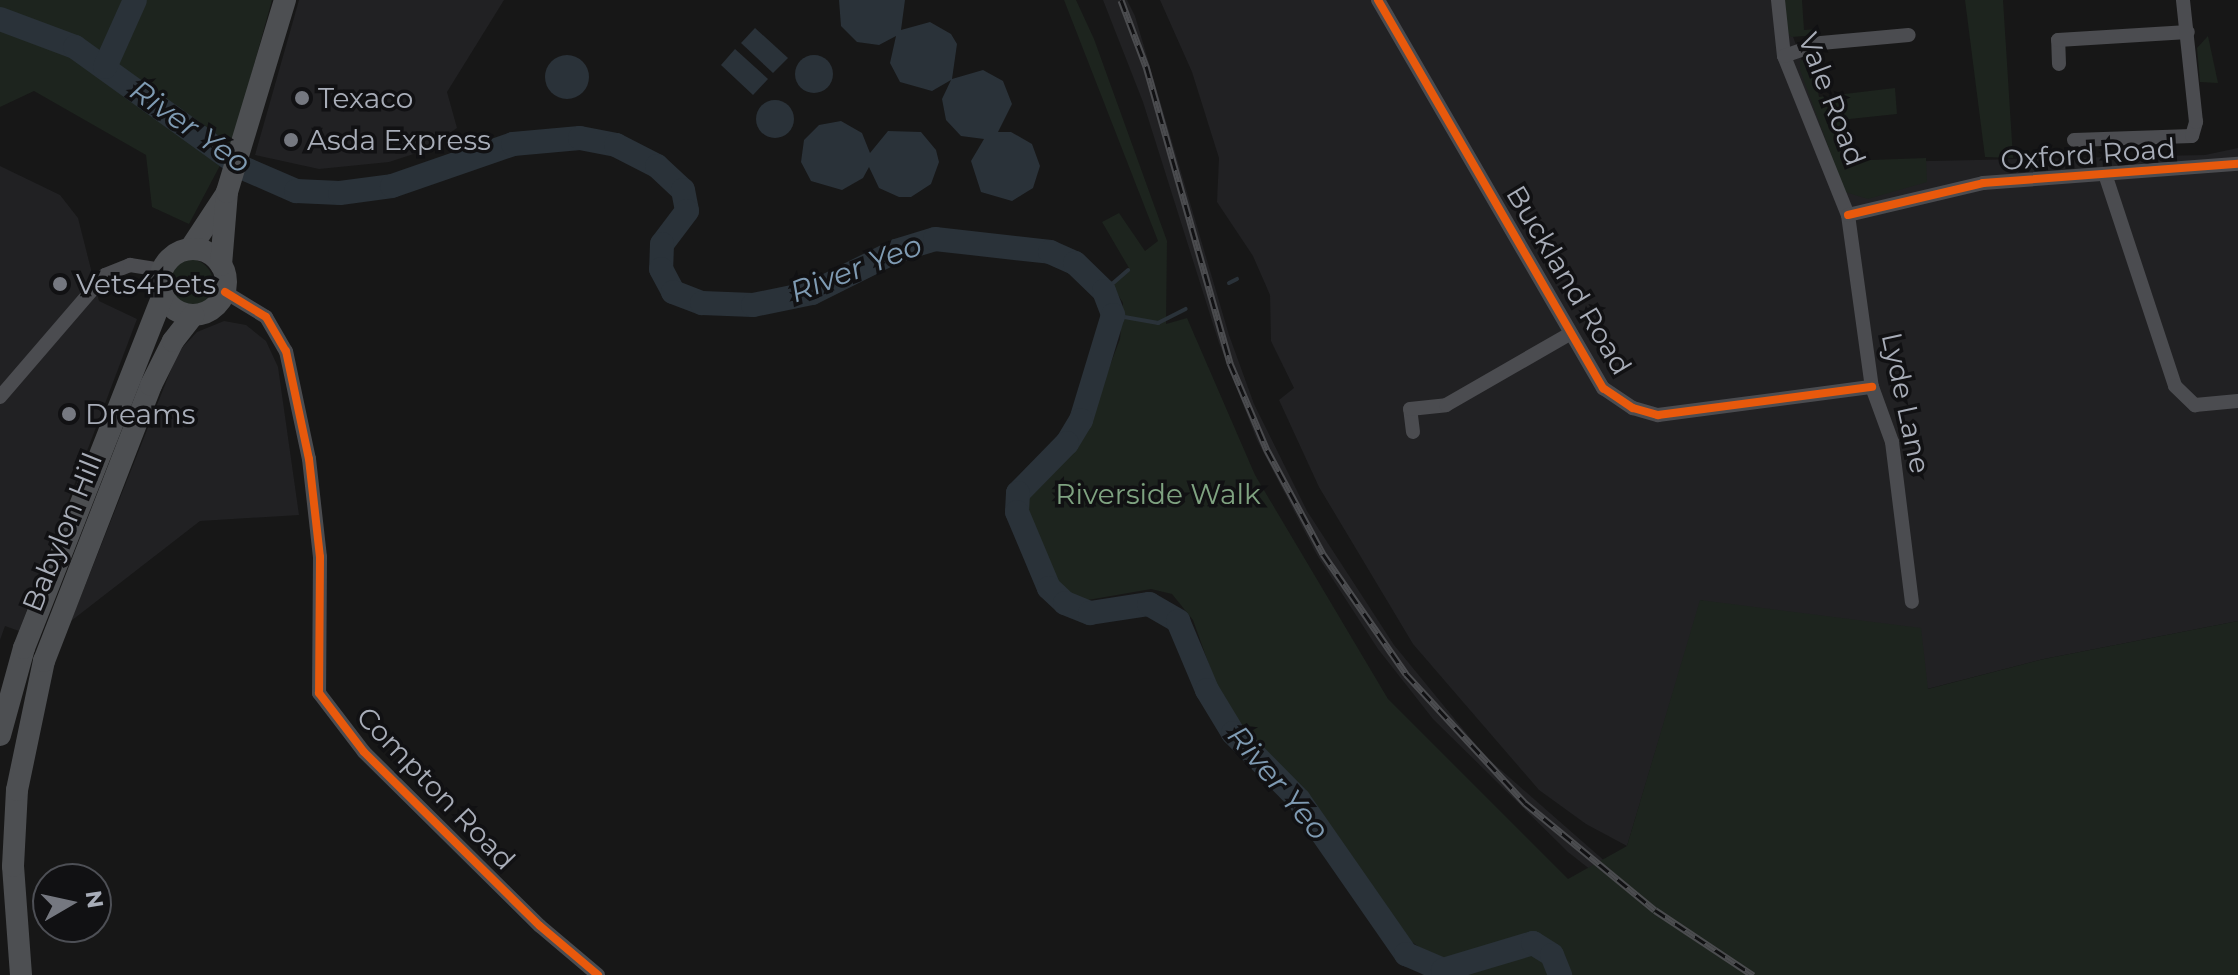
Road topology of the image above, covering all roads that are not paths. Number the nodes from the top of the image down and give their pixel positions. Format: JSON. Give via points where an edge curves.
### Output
{"nodes":[{"id":1,"x":285,"y":0,"type":"edge"},
{"id":2,"x":1378,"y":0,"type":"edge"},
{"id":3,"x":1778,"y":0,"type":"edge"},
{"id":4,"x":2183,"y":0,"type":"edge"},
{"id":5,"x":2059,"y":25,"type":"dead end"},
{"id":6,"x":2188,"y":32,"type":"junction"},
{"id":7,"x":1909,"y":35,"type":"dead end"},
{"id":8,"x":2058,"y":40,"type":"junction"},
{"id":9,"x":1784,"y":56,"type":"junction"},
{"id":10,"x":2059,"y":64,"type":"dead end"},
{"id":11,"x":2074,"y":140,"type":"dead end"},
{"id":12,"x":2238,"y":164,"type":"edge"},
{"id":13,"x":2106,"y":177,"type":"junction"},
{"id":14,"x":227,"y":192,"type":"junction"},
{"id":15,"x":1848,"y":215,"type":"junction"},
{"id":16,"x":190,"y":249,"type":"junction"},
{"id":17,"x":221,"y":265,"type":"junction"},
{"id":18,"x":162,"y":270,"type":"junction"},
{"id":19,"x":225,"y":292,"type":"junction"},
{"id":20,"x":163,"y":295,"type":"junction"},
{"id":21,"x":193,"y":315,"type":"junction"},
{"id":22,"x":1571,"y":333,"type":"junction"},
{"id":23,"x":1872,"y":387,"type":"junction"},
{"id":24,"x":0,"y":397,"type":"edge"},
{"id":25,"x":2238,"y":401,"type":"edge"},
{"id":26,"x":1413,"y":432,"type":"dead end"},
{"id":27,"x":64,"y":577,"type":"junction"},
{"id":28,"x":1912,"y":602,"type":"dead end"},
{"id":29,"x":0,"y":735,"type":"edge"},
{"id":30,"x":21,"y":975,"type":"edge"},
{"id":31,"x":598,"y":975,"type":"edge"}],
"edges":[{"from":1,"to":14,"type":"main road"},
{"from":2,"to":22,"type":"street","name":"Buckland Road"},
{"from":3,"to":9,"type":"street","name":"Vale Road"},
{"from":4,"to":6,"type":"street"},
{"from":5,"to":8,"type":"street"},
{"from":6,"to":8,"type":"street"},
{"from":6,"to":11,"type":"street","via":[[2196,122],[2192,136]]},
{"from":7,"to":9,"type":"street","via":[[1821,43]]},
{"from":8,"to":10,"type":"street"},
{"from":9,"to":15,"type":"street","name":"Vale Road"},
{"from":12,"to":13,"type":"street","name":"Oxford Road"},
{"from":13,"to":15,"type":"street","name":"Oxford Road","via":[[1983,183]]},
{"from":13,"to":25,"type":"street","name":"Oxford Road","via":[[2175,386],[2195,405]]},
{"from":14,"to":16,"type":"main road"},
{"from":14,"to":17,"type":"main road"},
{"from":15,"to":23,"type":"street","name":"Lyde Lane"},
{"from":16,"to":17,"type":"main road","via":[[208,252]]},
{"from":16,"to":18,"type":"main road","via":[[173,256]]},
{"from":17,"to":19,"type":"main road"},
{"from":18,"to":20,"type":"main road"},
{"from":18,"to":24,"type":"street","via":[[130,265],[105,275]]},
{"from":19,"to":21,"type":"main road","via":[[212,309]]},
{"from":19,"to":31,"type":"street","name":"Compton Road","via":[[266,317],[286,351],[309,459],[320,557],[319,693],[364,752],[540,926]]},
{"from":20,"to":21,"type":"main road","via":[[175,309]]},
{"from":20,"to":27,"type":"main road","name":"Babylon Hill"},
{"from":21,"to":27,"type":"main road","name":"Babylon Hill","via":[[151,385]]},
{"from":22,"to":23,"type":"street","name":"Buckland Road","via":[[1603,388],[1633,408],[1658,415]]},
{"from":22,"to":26,"type":"street","via":[[1446,405],[1410,409]]},
{"from":23,"to":28,"type":"street","name":"Lyde Lane","via":[[1892,442]]},
{"from":27,"to":29,"type":"main road","name":"Babylon Hill","via":[[24,648]]},
{"from":27,"to":30,"type":"main road","name":"Babylon Hill","via":[[17,790],[13,866]]}]}
